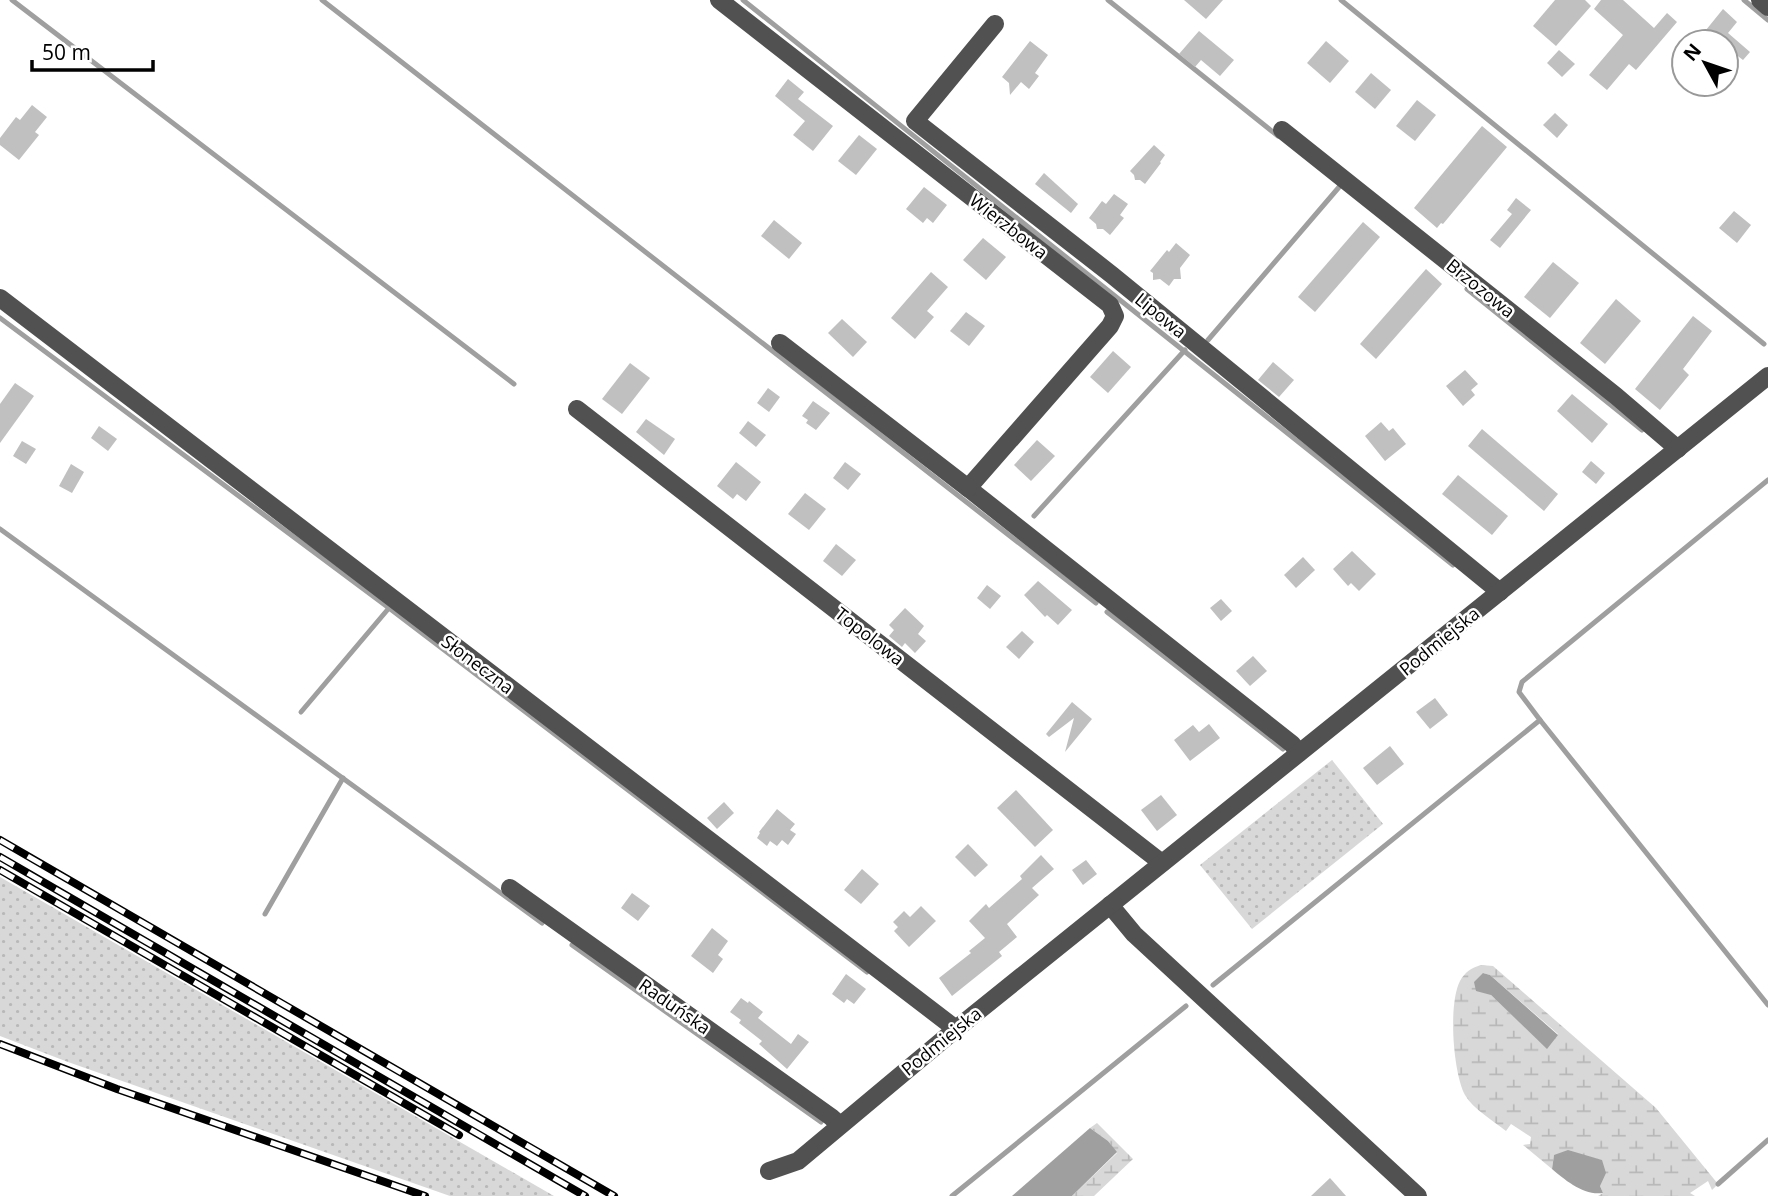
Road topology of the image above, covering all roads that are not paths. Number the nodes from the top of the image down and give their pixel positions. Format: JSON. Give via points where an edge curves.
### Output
{"nodes":[{"id":1,"x":719,"y":0,"type":"edge"},
{"id":2,"x":1760,"y":0,"type":"edge"},
{"id":3,"x":1768,"y":7,"type":"edge"},
{"id":4,"x":995,"y":24,"type":"dead end"},
{"id":5,"x":1282,"y":130,"type":"dead end"},
{"id":6,"x":0,"y":298,"type":"edge"},
{"id":7,"x":780,"y":344,"type":"dead end"},
{"id":8,"x":1768,"y":376,"type":"edge"},
{"id":9,"x":577,"y":409,"type":"dead end"},
{"id":10,"x":1678,"y":449,"type":"junction"},
{"id":11,"x":968,"y":488,"type":"junction"},
{"id":12,"x":1500,"y":592,"type":"junction"},
{"id":13,"x":1299,"y":753,"type":"junction"},
{"id":14,"x":1162,"y":863,"type":"junction"},
{"id":15,"x":510,"y":888,"type":"dead end"},
{"id":16,"x":1110,"y":905,"type":"junction"},
{"id":17,"x":956,"y":1029,"type":"junction"},
{"id":18,"x":839,"y":1125,"type":"junction"},
{"id":19,"x":769,"y":1171,"type":"dead end"},
{"id":20,"x":1418,"y":1196,"type":"edge"}],
"edges":[{"from":1,"to":11,"type":"street","name":"Wierzbowa","via":[[1110,305],[1115,316],[1110,326]]},
{"from":2,"to":3,"type":"street"},
{"from":4,"to":12,"type":"street","name":"Lipowa","via":[[915,121],[1112,275]]},
{"from":5,"to":10,"type":"street","name":"Brzozowa"},
{"from":6,"to":17,"type":"street","name":"Słoneczna"},
{"from":7,"to":11,"type":"street"},
{"from":8,"to":10,"type":"street","name":"Podmiejska"},
{"from":9,"to":14,"type":"street","name":"Topolowa"},
{"from":10,"to":12,"type":"street","name":"Podmiejska"},
{"from":11,"to":13,"type":"street"},
{"from":12,"to":13,"type":"street","name":"Podmiejska"},
{"from":13,"to":14,"type":"street","name":"Podmiejska"},
{"from":14,"to":16,"type":"street","name":"Podmiejska"},
{"from":15,"to":18,"type":"street","name":"Raduńska"},
{"from":16,"to":17,"type":"street","name":"Podmiejska"},
{"from":16,"to":20,"type":"street","via":[[1134,934]]},
{"from":17,"to":18,"type":"street","name":"Podmiejska"},
{"from":18,"to":19,"type":"street","name":"Podmiejska","via":[[798,1161]]}]}
